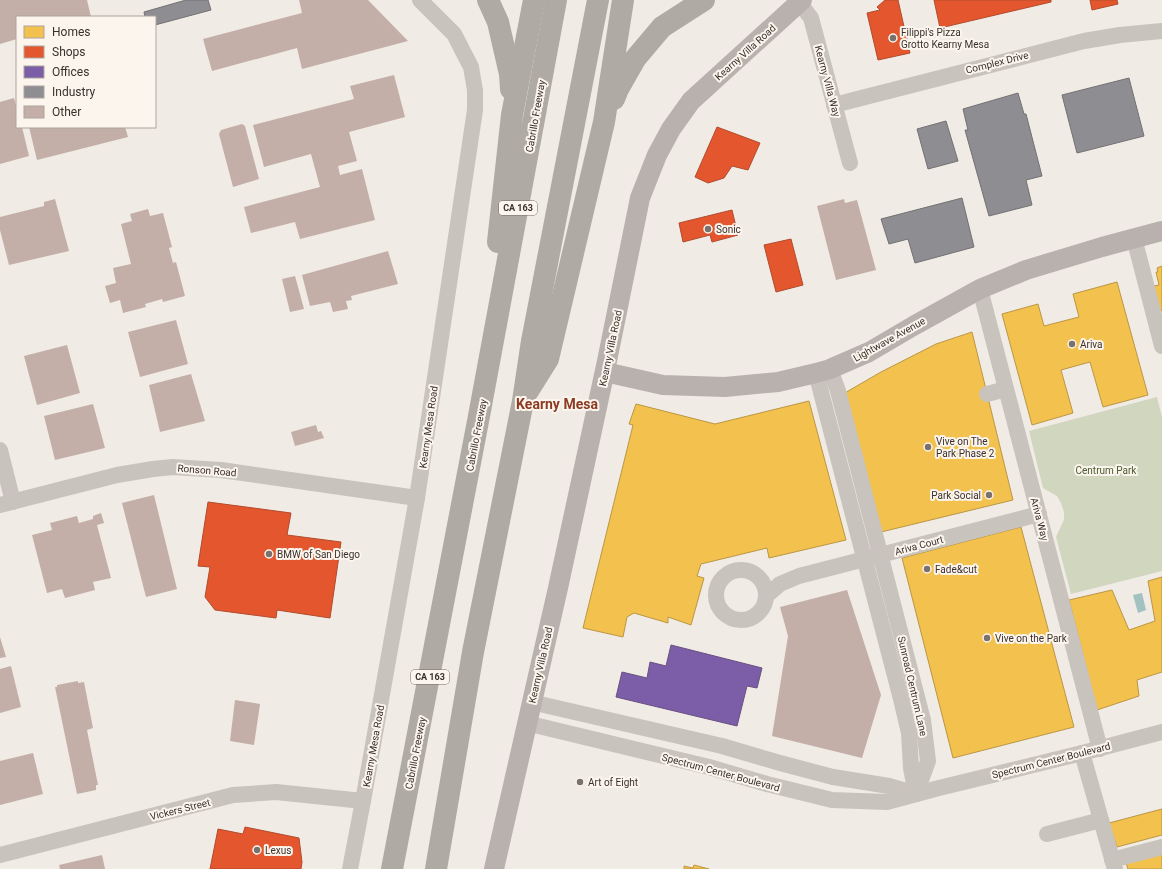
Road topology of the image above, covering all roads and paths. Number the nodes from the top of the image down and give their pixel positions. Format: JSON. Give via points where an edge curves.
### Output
{"nodes":[{"id":1,"x":420,"y":0,"type":"edge"},
{"id":2,"x":488,"y":0,"type":"edge"},
{"id":3,"x":534,"y":0,"type":"edge"},
{"id":4,"x":556,"y":0,"type":"edge"},
{"id":5,"x":598,"y":0,"type":"edge"},
{"id":6,"x":623,"y":0,"type":"edge"},
{"id":7,"x":704,"y":0,"type":"edge"},
{"id":8,"x":800,"y":1,"type":"edge"},
{"id":9,"x":1162,"y":31,"type":"edge"},
{"id":10,"x":834,"y":105,"type":"junction"},
{"id":11,"x":512,"y":114,"type":"junction"},
{"id":12,"x":604,"y":122,"type":"junction"},
{"id":13,"x":850,"y":163,"type":"dead end"},
{"id":14,"x":1162,"y":231,"type":"edge"},
{"id":15,"x":1134,"y":238,"type":"junction"},
{"id":16,"x":980,"y":289,"type":"junction"},
{"id":17,"x":1162,"y":346,"type":"edge"},
{"id":18,"x":823,"y":371,"type":"junction"},
{"id":19,"x":605,"y":372,"type":"junction"},
{"id":20,"x":1008,"y":384,"type":"junction"},
{"id":21,"x":988,"y":394,"type":"dead end"},
{"id":22,"x":523,"y":401,"type":"junction"},
{"id":23,"x":479,"y":416,"type":"junction"},
{"id":24,"x":0,"y":450,"type":"edge"},
{"id":25,"x":417,"y":498,"type":"junction"},
{"id":26,"x":6,"y":503,"type":"edge"},
{"id":27,"x":1039,"y":514,"type":"junction"},
{"id":28,"x":881,"y":555,"type":"junction"},
{"id":29,"x":864,"y":558,"type":"junction"},
{"id":30,"x":755,"y":574,"type":"junction"},
{"id":31,"x":799,"y":576,"type":"junction"},
{"id":32,"x":766,"y":596,"type":"junction"},
{"id":33,"x":531,"y":702,"type":"junction"},
{"id":34,"x":526,"y":723,"type":"junction"},
{"id":35,"x":1162,"y":732,"type":"edge"},
{"id":36,"x":1100,"y":749,"type":"junction"},
{"id":37,"x":1082,"y":753,"type":"junction"},
{"id":38,"x":916,"y":794,"type":"junction"},
{"id":39,"x":363,"y":801,"type":"junction"},
{"id":40,"x":1101,"y":820,"type":"junction"},
{"id":41,"x":1047,"y":834,"type":"dead end"},
{"id":42,"x":1162,"y":847,"type":"edge"},
{"id":43,"x":0,"y":855,"type":"edge"},
{"id":44,"x":1114,"y":865,"type":"edge"},
{"id":45,"x":350,"y":869,"type":"edge"},
{"id":46,"x":392,"y":869,"type":"edge"},
{"id":47,"x":436,"y":869,"type":"edge"},
{"id":48,"x":494,"y":869,"type":"edge"}],
"edges":[{"from":1,"to":25,"type":"street","name":"Kearny Mesa Road","via":[[454,34],[471,67],[475,110]]},
{"from":2,"to":11,"type":"highway","via":[[498,22],[510,74]]},
{"from":3,"to":11,"type":"highway"},
{"from":4,"to":23,"type":"highway","name":"Cabrillo Freeway","number":"CA 163"},
{"from":5,"to":22,"type":"highway","via":[[532,341]]},
{"from":6,"to":12,"type":"highway"},
{"from":7,"to":12,"type":"highway","via":[[662,27],[635,59],[618,89]]},
{"from":8,"to":10,"type":"street","name":"Kearny Villa Way","via":[[811,18]]},
{"from":8,"to":19,"type":"main road","name":"Kearny Villa Road","via":[[691,101],[671,129],[657,155],[640,198]]},
{"from":9,"to":10,"type":"street","name":"Complex Drive","via":[[1084,41]]},
{"from":10,"to":13,"type":"street","name":"Kearny Villa Way"},
{"from":11,"to":23,"type":"highway"},
{"from":12,"to":22,"type":"highway","via":[[548,359]]},
{"from":14,"to":15,"type":"main road","name":"Lightwave Avenue"},
{"from":15,"to":16,"type":"main road","name":"Lightwave Avenue","via":[[1026,270]]},
{"from":15,"to":17,"type":"street"},
{"from":16,"to":18,"type":"main road","name":"Lightwave Avenue","via":[[870,352]]},
{"from":16,"to":20,"type":"street","name":"Ariva Way"},
{"from":18,"to":19,"type":"main road","name":"Lightwave Avenue","via":[[778,382],[725,387],[663,385]]},
{"from":18,"to":28,"type":"street","name":"Sunroad Centrum Lane","via":[[838,391]]},
{"from":18,"to":29,"type":"street","name":"Sunroad Centrum Lane"},
{"from":19,"to":33,"type":"main road","name":"Kearny Villa Road"},
{"from":20,"to":21,"type":"street"},
{"from":20,"to":27,"type":"street","name":"Ariva Way"},
{"from":22,"to":47,"type":"highway","via":[[473,652]]},
{"from":23,"to":46,"type":"highway","name":"Cabrillo Freeway","number":"CA 163"},
{"from":24,"to":26,"type":"street"},
{"from":25,"to":26,"type":"street","name":"Ronson Road","via":[[221,470],[173,467],[117,475]]},
{"from":25,"to":39,"type":"street","name":"Kearny Mesa Road"},
{"from":27,"to":28,"type":"street","name":"Ariva Court"},
{"from":27,"to":36,"type":"street","name":"Ariva Way"},
{"from":28,"to":29,"type":"street","name":"Ariva Court"},
{"from":28,"to":38,"type":"street","name":"Sunroad Centrum Lane","via":[[923,720],[928,761]]},
{"from":29,"to":31,"type":"street","name":"Ariva Court"},
{"from":29,"to":38,"type":"street","name":"Sunroad Centrum Lane","via":[[909,733],[911,768]]},
{"from":30,"to":31,"type":"street","name":"Ariva Court"},
{"from":30,"to":32,"type":"street","via":[[765,588]]},
{"from":30,"to":32,"type":"street","name":"Ariva Court","via":[[747,570],[730,572],[718,584],[716,601],[725,615],[742,620],[757,614],[763,607]]},
{"from":31,"to":32,"type":"street","name":"Ariva Court","via":[[780,584]]},
{"from":33,"to":34,"type":"main road","name":"Kearny Villa Road"},
{"from":33,"to":38,"type":"street","via":[[722,746],[825,775],[889,786]]},
{"from":34,"to":38,"type":"street","name":"Spectrum Center Boulevard","via":[[832,800],[887,802]]},
{"from":34,"to":48,"type":"main road","name":"Kearny Villa Road"},
{"from":35,"to":36,"type":"street","name":"Spectrum Center Boulevard"},
{"from":36,"to":37,"type":"street","name":"Spectrum Center Boulevard"},
{"from":37,"to":38,"type":"street","name":"Spectrum Center Boulevard"},
{"from":37,"to":40,"type":"street"},
{"from":39,"to":43,"type":"street","name":"Vickers Street","via":[[276,792],[233,795]]},
{"from":39,"to":45,"type":"street","name":"Kearny Mesa Road"},
{"from":40,"to":41,"type":"street"},
{"from":40,"to":44,"type":"street"},
{"from":42,"to":44,"type":"street"}]}
